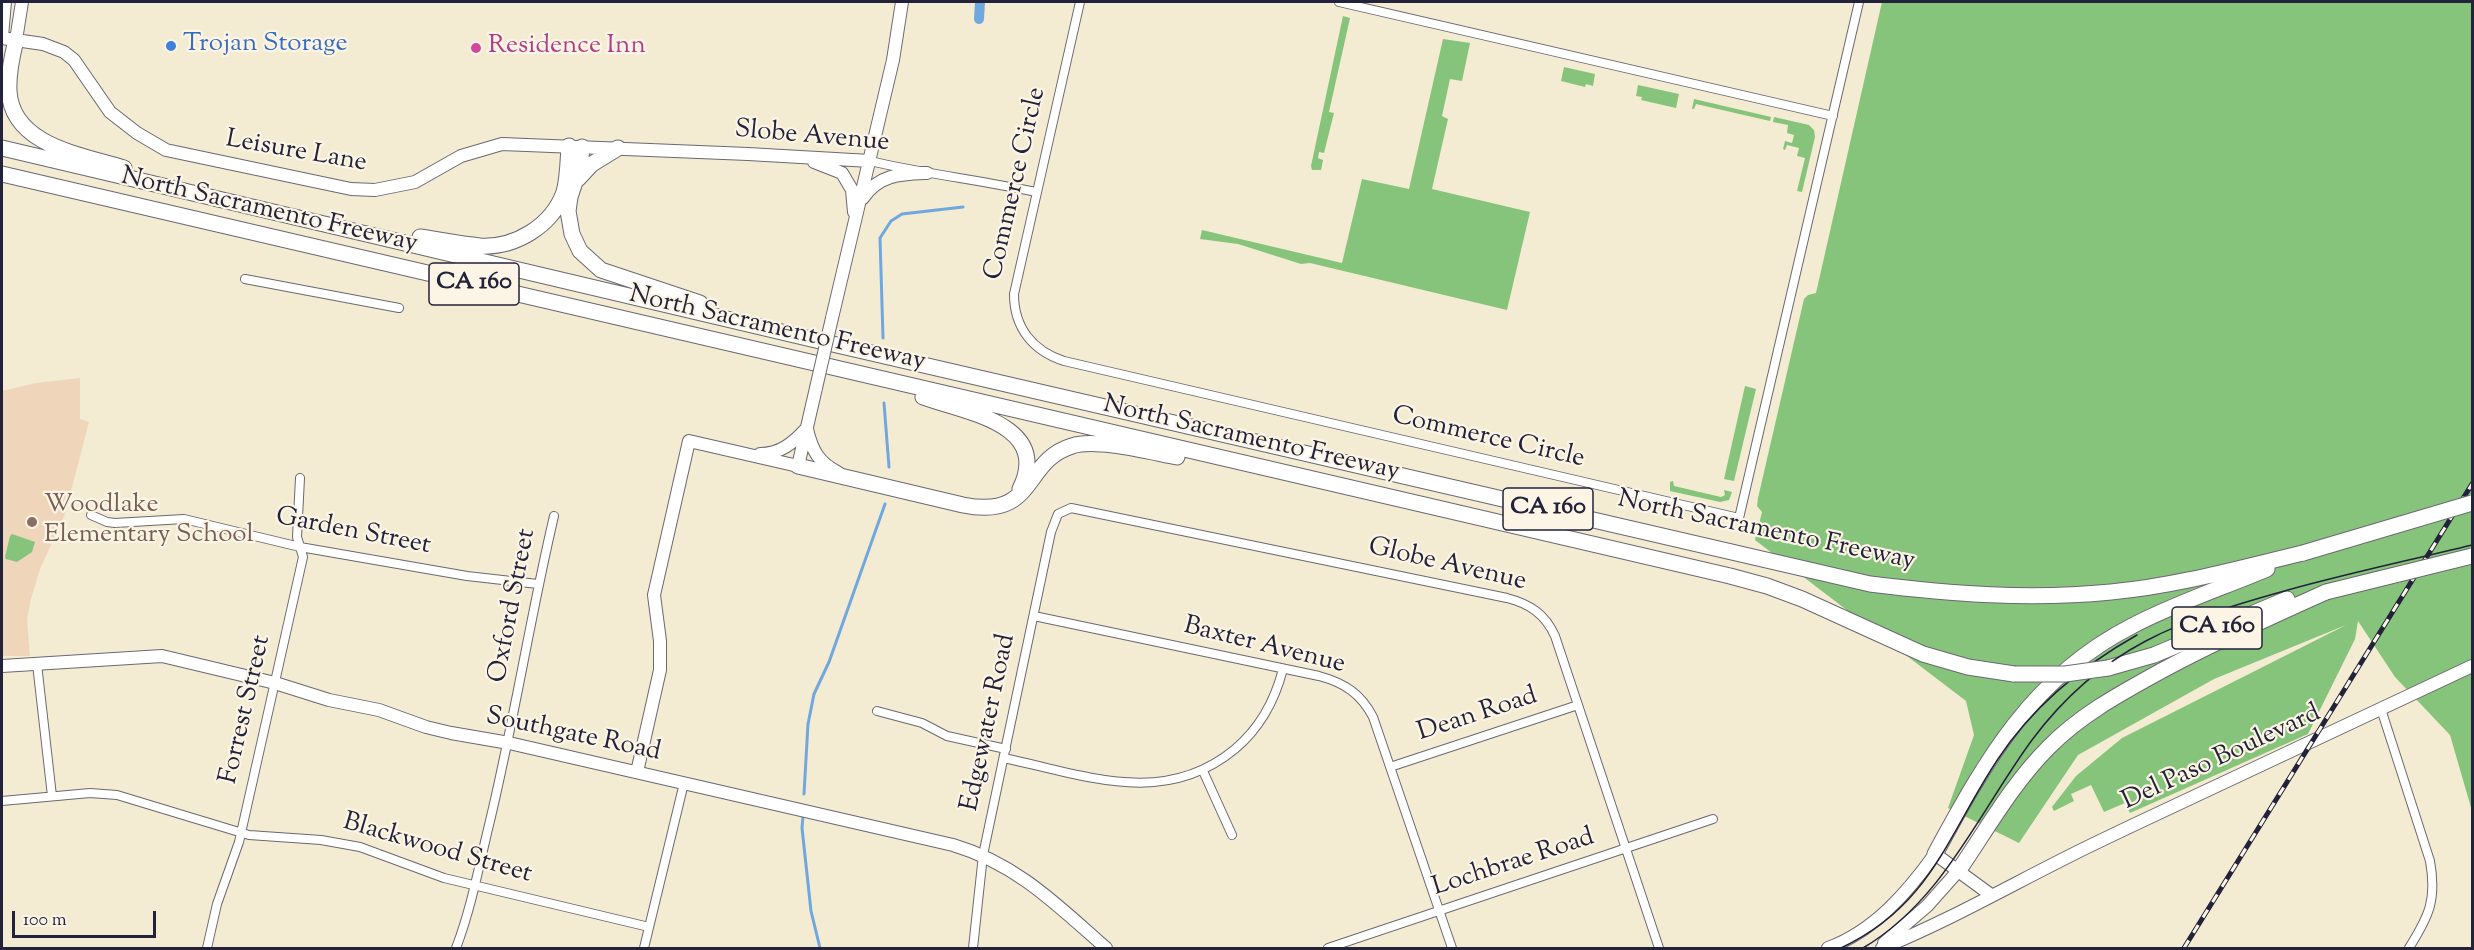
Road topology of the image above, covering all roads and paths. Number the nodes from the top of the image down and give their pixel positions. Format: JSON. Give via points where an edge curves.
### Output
{"nodes":[{"id":1,"x":5,"y":2,"type":"edge"},
{"id":2,"x":22,"y":2,"type":"edge"},
{"id":3,"x":902,"y":2,"type":"edge"},
{"id":4,"x":1080,"y":2,"type":"edge"},
{"id":5,"x":1340,"y":2,"type":"edge"},
{"id":6,"x":1859,"y":2,"type":"edge"},
{"id":7,"x":6,"y":38,"type":"edge"},
{"id":8,"x":1833,"y":116,"type":"junction"},
{"id":9,"x":575,"y":146,"type":"junction"},
{"id":10,"x":2,"y":148,"type":"edge"},
{"id":11,"x":618,"y":148,"type":"junction"},
{"id":12,"x":799,"y":157,"type":"junction"},
{"id":13,"x":870,"y":161,"type":"junction"},
{"id":14,"x":927,"y":173,"type":"junction"},
{"id":15,"x":2,"y":174,"type":"edge"},
{"id":16,"x":2,"y":181,"type":"edge"},
{"id":17,"x":575,"y":184,"type":"junction"},
{"id":18,"x":1036,"y":192,"type":"junction"},
{"id":19,"x":95,"y":196,"type":"junction"},
{"id":20,"x":221,"y":200,"type":"junction"},
{"id":21,"x":861,"y":202,"type":"junction"},
{"id":22,"x":316,"y":222,"type":"junction"},
{"id":23,"x":854,"y":226,"type":"junction"},
{"id":24,"x":245,"y":279,"type":"dead end"},
{"id":25,"x":399,"y":308,"type":"dead end"},
{"id":26,"x":800,"y":336,"type":"junction"},
{"id":27,"x":852,"y":372,"type":"junction"},
{"id":28,"x":807,"y":428,"type":"junction"},
{"id":29,"x":743,"y":454,"type":"junction"},
{"id":30,"x":798,"y":466,"type":"junction"},
{"id":31,"x":300,"y":478,"type":"dead end"},
{"id":32,"x":850,"y":479,"type":"junction"},
{"id":33,"x":1313,"y":479,"type":"junction"},
{"id":34,"x":1015,"y":499,"type":"junction"},
{"id":35,"x":2472,"y":503,"type":"edge"},
{"id":36,"x":1063,"y":511,"type":"joint"},
{"id":37,"x":91,"y":515,"type":"dead end"},
{"id":38,"x":554,"y":516,"type":"dead end"},
{"id":39,"x":300,"y":547,"type":"junction"},
{"id":40,"x":2303,"y":554,"type":"junction"},
{"id":41,"x":2472,"y":556,"type":"edge"},
{"id":42,"x":538,"y":584,"type":"junction"},
{"id":43,"x":2326,"y":592,"type":"junction"},
{"id":44,"x":1034,"y":616,"type":"junction"},
{"id":45,"x":37,"y":664,"type":"junction"},
{"id":46,"x":2,"y":666,"type":"edge"},
{"id":47,"x":2472,"y":666,"type":"edge"},
{"id":48,"x":1283,"y":669,"type":"junction"},
{"id":49,"x":275,"y":683,"type":"junction"},
{"id":50,"x":1578,"y":705,"type":"junction"},
{"id":51,"x":2381,"y":709,"type":"junction"},
{"id":52,"x":877,"y":711,"type":"dead end"},
{"id":53,"x":509,"y":743,"type":"junction"},
{"id":54,"x":1005,"y":753,"type":"junction"},
{"id":55,"x":1390,"y":766,"type":"junction"},
{"id":56,"x":1203,"y":771,"type":"junction"},
{"id":57,"x":637,"y":772,"type":"junction"},
{"id":58,"x":684,"y":783,"type":"junction"},
{"id":59,"x":52,"y":796,"type":"junction"},
{"id":60,"x":2,"y":801,"type":"edge"},
{"id":61,"x":1713,"y":819,"type":"dead end"},
{"id":62,"x":241,"y":833,"type":"junction"},
{"id":63,"x":1232,"y":835,"type":"dead end"},
{"id":64,"x":1626,"y":849,"type":"junction"},
{"id":65,"x":1935,"y":854,"type":"junction"},
{"id":66,"x":983,"y":855,"type":"junction"},
{"id":67,"x":1959,"y":870,"type":"junction"},
{"id":68,"x":475,"y":886,"type":"junction"},
{"id":69,"x":1991,"y":895,"type":"junction"},
{"id":70,"x":1440,"y":911,"type":"junction"},
{"id":71,"x":649,"y":927,"type":"junction"},
{"id":72,"x":207,"y":948,"type":"edge"},
{"id":73,"x":456,"y":948,"type":"edge"},
{"id":74,"x":644,"y":948,"type":"edge"},
{"id":75,"x":972,"y":948,"type":"edge"},
{"id":76,"x":1106,"y":948,"type":"edge"},
{"id":77,"x":1328,"y":948,"type":"edge"},
{"id":78,"x":1452,"y":948,"type":"edge"},
{"id":79,"x":1659,"y":948,"type":"edge"},
{"id":80,"x":1828,"y":948,"type":"edge"},
{"id":81,"x":1876,"y":948,"type":"edge"},
{"id":82,"x":1882,"y":948,"type":"edge"},
{"id":83,"x":2409,"y":948,"type":"edge"}],
"edges":[{"from":1,"to":7,"type":"street"},
{"from":2,"to":7,"type":"street"},
{"from":3,"to":13,"type":"street"},
{"from":4,"to":18,"type":"street","name":"Commerce Circle"},
{"from":5,"to":8,"type":"street"},
{"from":6,"to":8,"type":"street"},
{"from":7,"to":9,"type":"street","name":"Leisure Lane","via":[[64,52],[74,60],[110,112],[137,134],[166,150],[351,189],[375,190],[415,182],[461,156],[492,146]]},
{"from":7,"to":20,"type":"highway","via":[[9,93],[16,115],[31,133],[68,150]]},
{"from":8,"to":18,"type":"street","name":"Commerce Circle","via":[[1739,518],[1053,358],[1040,351],[1023,332],[1014,303]]},
{"from":9,"to":11,"type":"street","name":"Leisure Lane"},
{"from":9,"to":17,"type":"highway","via":[[580,167]]},
{"from":9,"to":22,"type":"highway","via":[[564,190],[548,218],[531,232],[507,243],[481,246]]},
{"from":10,"to":20,"type":"highway","name":"North Sacramento Freeway","number":"CA 160"},
{"from":11,"to":12,"type":"street","name":"Slobe Avenue"},
{"from":11,"to":17,"type":"highway","via":[[592,164]]},
{"from":12,"to":13,"type":"street","name":"Slobe Avenue"},
{"from":12,"to":23,"type":"street","via":[[842,173],[854,199]]},
{"from":13,"to":14,"type":"street","name":"Slobe Avenue"},
{"from":13,"to":21,"type":"street"},
{"from":14,"to":18,"type":"street","name":"Slobe Avenue"},
{"from":14,"to":21,"type":"street","via":[[885,178]]},
{"from":15,"to":19,"type":"highway","name":"North Sacramento Freeway","number":"CA 160"},
{"from":16,"to":19,"type":"highway"},
{"from":17,"to":26,"type":"highway","via":[[568,211],[572,234],[580,251],[601,270]]},
{"from":19,"to":27,"type":"highway","name":"North Sacramento Freeway","number":"CA 160"},
{"from":20,"to":22,"type":"highway","name":"North Sacramento Freeway","number":"CA 160"},
{"from":21,"to":23,"type":"street"},
{"from":22,"to":26,"type":"highway","name":"North Sacramento Freeway","number":"CA 160"},
{"from":23,"to":28,"type":"street","bridge":true},
{"from":24,"to":25,"type":"street"},
{"from":26,"to":40,"type":"highway","name":"North Sacramento Freeway","number":"CA 160","via":[[1870,584],[2008,596],[2112,592]]},
{"from":27,"to":33,"type":"highway","name":"North Sacramento Freeway","number":"CA 160"},
{"from":27,"to":34,"type":"highway","via":[[998,423],[1014,433],[1024,448],[1027,464]]},
{"from":28,"to":29,"type":"street","via":[[790,446],[779,451]]},
{"from":28,"to":30,"type":"street"},
{"from":28,"to":32,"type":"street","via":[[819,459]]},
{"from":29,"to":30,"type":"street"},
{"from":29,"to":57,"type":"street","via":[[689,441],[654,595],[660,670]]},
{"from":30,"to":32,"type":"highway"},
{"from":31,"to":39,"type":"street","name":"Forrest Street"},
{"from":32,"to":34,"type":"highway","via":[[975,508],[996,508]]},
{"from":33,"to":34,"type":"highway","via":[[1086,443],[1069,446],[1054,455]]},
{"from":33,"to":43,"type":"highway","name":"North Sacramento Freeway","number":"CA 160","bridge":true,"via":[[1767,586],[1923,654],[1968,667],[2014,674],[2065,674],[2108,668],[2154,655],[2299,595]]},
{"from":35,"to":40,"type":"highway","name":"North Sacramento Freeway","number":"CA 160","bridge":true},
{"from":36,"to":44,"type":"street","name":"Edgewater Road","via":[[1052,526]]},
{"from":36,"to":50,"type":"street","name":"Globe Avenue","via":[[1078,508],[1518,601],[1533,608],[1551,628]]},
{"from":37,"to":39,"type":"street","name":"Garden Street","via":[[115,523],[193,521]]},
{"from":38,"to":42,"type":"street","name":"Oxford Street"},
{"from":39,"to":42,"type":"street","name":"Garden Street","via":[[467,576]]},
{"from":39,"to":49,"type":"street","name":"Forrest Street","via":[[303,557]]},
{"from":40,"to":65,"type":"highway","via":[[2130,626],[2061,675],[2026,708],[1996,746]]},
{"from":41,"to":43,"type":"highway","name":"North Sacramento Freeway","number":"CA 160","bridge":true},
{"from":42,"to":53,"type":"street","name":"Oxford Street"},
{"from":43,"to":67,"type":"highway","via":[[2226,637],[2118,694],[2074,724],[2020,781]]},
{"from":44,"to":48,"type":"street","name":"Baxter Avenue"},
{"from":44,"to":54,"type":"street","name":"Edgewater Road"},
{"from":45,"to":46,"type":"street","name":"Southgate Road"},
{"from":45,"to":49,"type":"street","name":"Southgate Road","via":[[162,656]]},
{"from":45,"to":59,"type":"street"},
{"from":47,"to":51,"type":"street","name":"Del Paso Boulevard"},
{"from":48,"to":55,"type":"street","name":"Baxter Avenue","via":[[1331,679],[1358,694],[1373,717]]},
{"from":48,"to":56,"type":"street","via":[[1270,707],[1256,727],[1240,745]]},
{"from":49,"to":53,"type":"street","name":"Southgate Road","via":[[379,710],[426,727]]},
{"from":49,"to":62,"type":"street","name":"Forrest Street"},
{"from":50,"to":55,"type":"street","name":"Dean Road"},
{"from":50,"to":64,"type":"street","name":"Globe Avenue"},
{"from":51,"to":69,"type":"street","name":"Del Paso Boulevard"},
{"from":51,"to":83,"type":"street","via":[[2433,877],[2432,908]]},
{"from":52,"to":54,"type":"street"},
{"from":53,"to":57,"type":"street","name":"Southgate Road"},
{"from":53,"to":68,"type":"street","name":"Oxford Street"},
{"from":54,"to":56,"type":"street","via":[[1131,784],[1174,781]]},
{"from":54,"to":66,"type":"street","name":"Edgewater Road"},
{"from":55,"to":70,"type":"street","name":"Baxter Avenue"},
{"from":56,"to":63,"type":"street"},
{"from":57,"to":58,"type":"street","name":"Southgate Road"},
{"from":58,"to":66,"type":"street","name":"Southgate Road"},
{"from":58,"to":71,"type":"street"},
{"from":59,"to":60,"type":"street","name":"Blackwood Street"},
{"from":59,"to":62,"type":"street","name":"Blackwood Street","via":[[117,795]]},
{"from":61,"to":64,"type":"street","name":"Lochbrae Road"},
{"from":62,"to":68,"type":"street","name":"Blackwood Street","via":[[360,847],[424,872]]},
{"from":62,"to":72,"type":"street","name":"Forrest Street"},
{"from":64,"to":70,"type":"street","name":"Lochbrae Road"},
{"from":64,"to":79,"type":"street","name":"Globe Avenue"},
{"from":65,"to":67,"type":"street"},
{"from":65,"to":80,"type":"street","via":[[1891,907],[1852,937]]},
{"from":66,"to":75,"type":"street","name":"Edgewater Road"},
{"from":66,"to":76,"type":"street","name":"Southgate Road","via":[[1028,880]]},
{"from":67,"to":69,"type":"street"},
{"from":67,"to":81,"type":"street","via":[[1906,926]]},
{"from":68,"to":71,"type":"street","name":"Blackwood Street"},
{"from":68,"to":73,"type":"street","name":"Oxford Street"},
{"from":69,"to":82,"type":"street","name":"Del Paso Boulevard"},
{"from":70,"to":77,"type":"street","name":"Lochbrae Road"},
{"from":70,"to":78,"type":"street","name":"Baxter Avenue"},
{"from":71,"to":74,"type":"street"}]}
